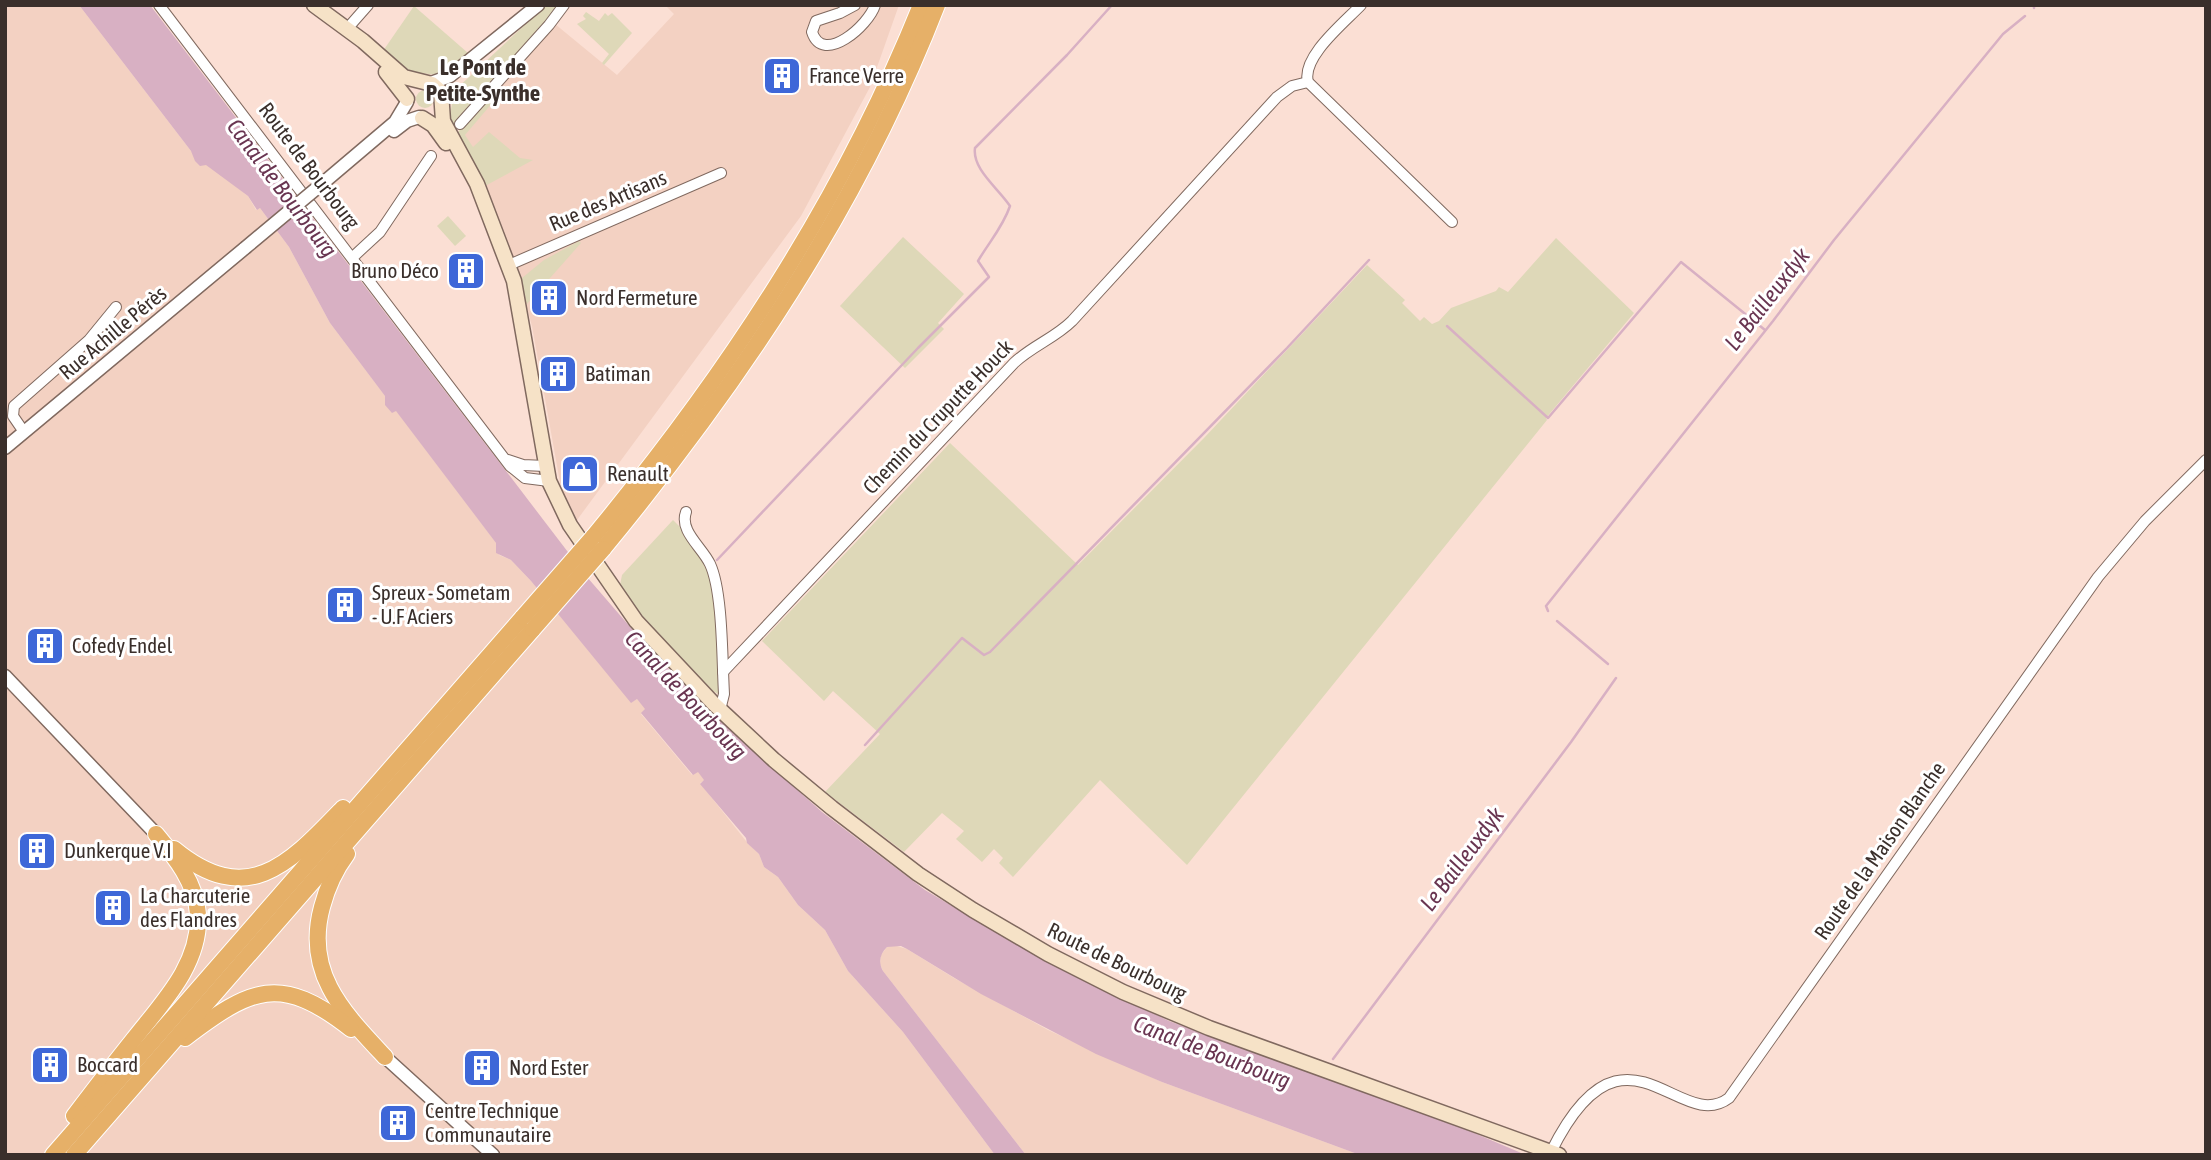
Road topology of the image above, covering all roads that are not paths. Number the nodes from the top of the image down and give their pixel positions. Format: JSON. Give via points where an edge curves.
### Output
{"nodes":[{"id":1,"x":159,"y":5,"type":"edge"},
{"id":2,"x":314,"y":5,"type":"edge"},
{"id":3,"x":368,"y":5,"type":"edge"},
{"id":4,"x":564,"y":5,"type":"edge"},
{"id":5,"x":855,"y":5,"type":"edge"},
{"id":6,"x":875,"y":5,"type":"edge"},
{"id":7,"x":911,"y":5,"type":"edge"},
{"id":8,"x":920,"y":5,"type":"edge"},
{"id":9,"x":937,"y":5,"type":"edge"},
{"id":10,"x":1361,"y":5,"type":"edge"},
{"id":11,"x":534,"y":8,"type":"edge"},
{"id":12,"x":346,"y":30,"type":"junction"},
{"id":13,"x":1308,"y":82,"type":"junction"},
{"id":14,"x":427,"y":83,"type":"junction"},
{"id":15,"x":407,"y":100,"type":"junction"},
{"id":16,"x":442,"y":103,"type":"junction"},
{"id":17,"x":420,"y":117,"type":"junction"},
{"id":18,"x":460,"y":124,"type":"dead end"},
{"id":19,"x":863,"y":132,"type":"junction"},
{"id":20,"x":431,"y":156,"type":"dead end"},
{"id":21,"x":721,"y":173,"type":"dead end"},
{"id":22,"x":323,"y":183,"type":"junction"},
{"id":23,"x":1452,"y":222,"type":"dead end"},
{"id":24,"x":501,"y":242,"type":"junction"},
{"id":25,"x":353,"y":257,"type":"junction"},
{"id":26,"x":509,"y":265,"type":"junction"},
{"id":27,"x":116,"y":307,"type":"dead end"},
{"id":28,"x":24,"y":432,"type":"junction"},
{"id":29,"x":5,"y":448,"type":"edge"},
{"id":30,"x":501,"y":453,"type":"junction"},
{"id":31,"x":2206,"y":460,"type":"edge"},
{"id":32,"x":545,"y":466,"type":"junction"},
{"id":33,"x":549,"y":481,"type":"junction"},
{"id":34,"x":686,"y":512,"type":"dead end"},
{"id":35,"x":598,"y":543,"type":"junction"},
{"id":36,"x":528,"y":623,"type":"junction"},
{"id":37,"x":723,"y":672,"type":"junction"},
{"id":38,"x":5,"y":676,"type":"edge"},
{"id":39,"x":717,"y":707,"type":"junction"},
{"id":40,"x":432,"y":721,"type":"junction"},
{"id":41,"x":415,"y":764,"type":"junction"},
{"id":42,"x":156,"y":834,"type":"junction"},
{"id":43,"x":385,"y":1057,"type":"junction"},
{"id":44,"x":158,"y":1058,"type":"junction"},
{"id":45,"x":1555,"y":1153,"type":"edge"},
{"id":46,"x":44,"y":1155,"type":"edge"},
{"id":47,"x":53,"y":1155,"type":"edge"},
{"id":48,"x":74,"y":1155,"type":"edge"},
{"id":49,"x":493,"y":1155,"type":"edge"}],
"edges":[{"from":1,"to":25,"type":"street","name":"Route de Bourbourg"},
{"from":2,"to":12,"type":"main road"},
{"from":3,"to":12,"type":"street"},
{"from":4,"to":18,"type":"street"},
{"from":5,"to":6,"type":"street","via":[[816,21],[812,32],[821,45],[831,45],[856,31]]},
{"from":7,"to":19,"type":"highway"},
{"from":8,"to":19,"type":"highway"},
{"from":9,"to":35,"type":"highway","via":[[862,168],[782,308],[701,426]]},
{"from":10,"to":13,"type":"street","via":[[1313,57]]},
{"from":11,"to":14,"type":"street","via":[[450,76]]},
{"from":11,"to":16,"type":"street","via":[[455,82]]},
{"from":12,"to":14,"type":"main road","via":[[404,77]]},
{"from":12,"to":15,"type":"main road","via":[[399,85]]},
{"from":13,"to":23,"type":"street"},
{"from":13,"to":37,"type":"street","name":"Chemin du Cruputte Houck","via":[[1277,97],[1072,321],[1014,363]]},
{"from":14,"to":15,"type":"main road","via":[[413,87]]},
{"from":14,"to":16,"type":"main road","via":[[440,89]]},
{"from":15,"to":17,"type":"main road","via":[[411,111]]},
{"from":15,"to":22,"type":"street","via":[[395,122]]},
{"from":16,"to":17,"type":"main road","via":[[434,116]]},
{"from":16,"to":24,"type":"main road","via":[[443,121]]},
{"from":17,"to":22,"type":"street","via":[[403,124]]},
{"from":17,"to":24,"type":"main road","via":[[433,125],[456,156]]},
{"from":19,"to":35,"type":"highway","via":[[798,251],[739,345]]},
{"from":20,"to":25,"type":"street","via":[[376,237]]},
{"from":21,"to":26,"type":"street","name":"Rue des Artisans"},
{"from":22,"to":28,"type":"street","name":"Rue Achille Pérès","bridge":true},
{"from":24,"to":26,"type":"main road","name":"Route de Bourbourg"},
{"from":25,"to":30,"type":"street","name":"Route de Bourbourg"},
{"from":26,"to":32,"type":"main road","name":"Route de Bourbourg"},
{"from":27,"to":28,"type":"street","via":[[89,340],[14,407],[13,415]]},
{"from":28,"to":29,"type":"street","name":"Rue Achille Pérès"},
{"from":30,"to":32,"type":"street","via":[[516,464]]},
{"from":30,"to":33,"type":"street","name":"Route de Bourbourg","via":[[521,475]]},
{"from":31,"to":45,"type":"street","name":"Route de la Maison Blanche","via":[[2144,521],[2093,582],[1729,1098],[1705,1105],[1642,1082],[1608,1082],[1586,1098],[1571,1118]]},
{"from":32,"to":33,"type":"main road","name":"Route de Bourbourg"},
{"from":33,"to":39,"type":"main road","name":"Route de Bourbourg","via":[[570,525],[628,611]]},
{"from":34,"to":37,"type":"street","via":[[685,527],[707,558],[715,579]]},
{"from":35,"to":36,"type":"highway","bridge":true},
{"from":36,"to":40,"type":"highway"},
{"from":36,"to":41,"type":"highway"},
{"from":37,"to":39,"type":"street","via":[[724,698]]},
{"from":38,"to":42,"type":"street"},
{"from":39,"to":45,"type":"main road","name":"Route de Bourbourg","via":[[813,793],[891,854],[1048,954],[1191,1021]]},
{"from":40,"to":42,"type":"highway","via":[[308,844],[270,871],[245,878],[213,873],[187,860]]},
{"from":40,"to":47,"type":"highway"},
{"from":41,"to":43,"type":"highway","via":[[338,867],[326,892],[316,934],[318,959],[329,987]]},
{"from":41,"to":44,"type":"highway"},
{"from":42,"to":46,"type":"highway","via":[[180,866],[195,897],[198,927],[192,952],[166,998]]},
{"from":43,"to":44,"type":"highway","via":[[316,1004],[271,994],[224,1009]]},
{"from":43,"to":49,"type":"street"},
{"from":44,"to":48,"type":"highway"}]}
